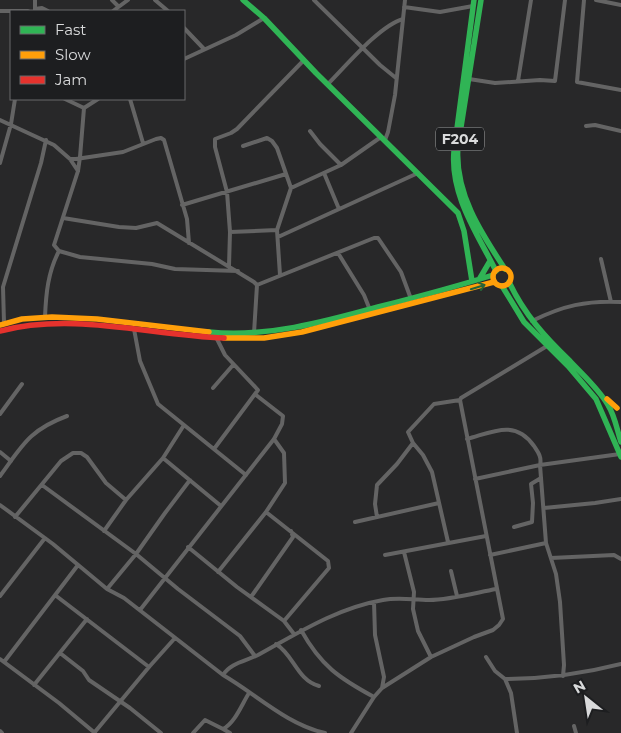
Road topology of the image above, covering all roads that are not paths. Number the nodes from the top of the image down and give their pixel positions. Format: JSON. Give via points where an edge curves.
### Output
{"nodes":[{"id":1,"x":35,"y":0,"type":"edge"},
{"id":2,"x":112,"y":0,"type":"edge"},
{"id":3,"x":128,"y":0,"type":"edge"},
{"id":4,"x":155,"y":0,"type":"edge"},
{"id":5,"x":243,"y":0,"type":"edge"},
{"id":6,"x":405,"y":0,"type":"edge"},
{"id":7,"x":481,"y":0,"type":"edge"},
{"id":8,"x":531,"y":0,"type":"edge"},
{"id":9,"x":565,"y":0,"type":"edge"},
{"id":10,"x":584,"y":0,"type":"edge"},
{"id":11,"x":596,"y":0,"type":"edge"},
{"id":12,"x":317,"y":1,"type":"edge"},
{"id":13,"x":473,"y":3,"type":"edge"},
{"id":14,"x":621,"y":5,"type":"edge"},
{"id":15,"x":118,"y":6,"type":"junction"},
{"id":16,"x":404,"y":7,"type":"junction"},
{"id":17,"x":35,"y":10,"type":"edge"},
{"id":18,"x":114,"y":10,"type":"edge"},
{"id":19,"x":167,"y":10,"type":"edge"},
{"id":20,"x":264,"y":18,"type":"junction"},
{"id":21,"x":403,"y":20,"type":"junction"},
{"id":22,"x":185,"y":29,"type":"edge"},
{"id":23,"x":204,"y":49,"type":"junction"},
{"id":24,"x":363,"y":49,"type":"junction"},
{"id":25,"x":185,"y":58,"type":"edge"},
{"id":26,"x":304,"y":60,"type":"junction"},
{"id":27,"x":396,"y":78,"type":"junction"},
{"id":28,"x":469,"y":79,"type":"junction"},
{"id":29,"x":518,"y":82,"type":"junction"},
{"id":30,"x":328,"y":84,"type":"junction"},
{"id":31,"x":621,"y":90,"type":"edge"},
{"id":32,"x":15,"y":100,"type":"edge"},
{"id":33,"x":68,"y":100,"type":"edge"},
{"id":34,"x":96,"y":100,"type":"edge"},
{"id":35,"x":130,"y":100,"type":"edge"},
{"id":36,"x":84,"y":108,"type":"junction"},
{"id":37,"x":0,"y":120,"type":"edge"},
{"id":38,"x":11,"y":124,"type":"junction"},
{"id":39,"x":586,"y":126,"type":"dead end"},
{"id":40,"x":310,"y":131,"type":"dead end"},
{"id":41,"x":621,"y":131,"type":"edge"},
{"id":42,"x":383,"y":138,"type":"junction"},
{"id":43,"x":46,"y":140,"type":"junction"},
{"id":44,"x":143,"y":143,"type":"junction"},
{"id":45,"x":243,"y":146,"type":"dead end"},
{"id":46,"x":70,"y":158,"type":"junction"},
{"id":47,"x":80,"y":158,"type":"junction"},
{"id":48,"x":0,"y":163,"type":"edge"},
{"id":49,"x":341,"y":165,"type":"junction"},
{"id":50,"x":78,"y":172,"type":"junction"},
{"id":51,"x":324,"y":173,"type":"junction"},
{"id":52,"x":418,"y":173,"type":"junction"},
{"id":53,"x":286,"y":174,"type":"junction"},
{"id":54,"x":291,"y":188,"type":"junction"},
{"id":55,"x":226,"y":192,"type":"junction"},
{"id":56,"x":182,"y":204,"type":"junction"},
{"id":57,"x":339,"y":209,"type":"junction"},
{"id":58,"x":63,"y":218,"type":"junction"},
{"id":59,"x":277,"y":230,"type":"junction"},
{"id":60,"x":230,"y":232,"type":"junction"},
{"id":61,"x":278,"y":237,"type":"junction"},
{"id":62,"x":189,"y":243,"type":"junction"},
{"id":63,"x":59,"y":251,"type":"junction"},
{"id":64,"x":338,"y":252,"type":"junction"},
{"id":65,"x":601,"y":259,"type":"dead end"},
{"id":66,"x":490,"y":261,"type":"junction"},
{"id":67,"x":229,"y":266,"type":"junction"},
{"id":68,"x":505,"y":269,"type":"junction"},
{"id":69,"x":238,"y":271,"type":"junction"},
{"id":70,"x":280,"y":275,"type":"junction"},
{"id":71,"x":494,"y":276,"type":"junction"},
{"id":72,"x":0,"y":278,"type":"edge"},
{"id":73,"x":480,"y":278,"type":"junction"},
{"id":74,"x":5,"y":280,"type":"junction"},
{"id":75,"x":472,"y":281,"type":"junction"},
{"id":76,"x":509,"y":282,"type":"junction"},
{"id":77,"x":257,"y":285,"type":"junction"},
{"id":78,"x":502,"y":286,"type":"junction"},
{"id":79,"x":411,"y":299,"type":"junction"},
{"id":80,"x":611,"y":302,"type":"junction"},
{"id":81,"x":621,"y":302,"type":"edge"},
{"id":82,"x":370,"y":310,"type":"junction"},
{"id":83,"x":45,"y":317,"type":"junction"},
{"id":84,"x":532,"y":321,"type":"junction"},
{"id":85,"x":2,"y":324,"type":"edge"},
{"id":86,"x":134,"y":329,"type":"junction"},
{"id":87,"x":535,"y":329,"type":"junction"},
{"id":88,"x":0,"y":331,"type":"edge"},
{"id":89,"x":254,"y":333,"type":"junction"},
{"id":90,"x":216,"y":337,"type":"junction"},
{"id":91,"x":547,"y":346,"type":"junction"},
{"id":92,"x":233,"y":365,"type":"junction"},
{"id":93,"x":22,"y":384,"type":"dead end"},
{"id":94,"x":213,"y":388,"type":"dead end"},
{"id":95,"x":256,"y":395,"type":"junction"},
{"id":96,"x":460,"y":400,"type":"junction"},
{"id":97,"x":616,"y":409,"type":"edge"},
{"id":98,"x":603,"y":412,"type":"junction"},
{"id":99,"x":0,"y":414,"type":"edge"},
{"id":100,"x":67,"y":416,"type":"dead end"},
{"id":101,"x":184,"y":425,"type":"junction"},
{"id":102,"x":274,"y":439,"type":"junction"},
{"id":103,"x":467,"y":440,"type":"junction"},
{"id":104,"x":621,"y":442,"type":"edge"},
{"id":105,"x":413,"y":443,"type":"junction"},
{"id":106,"x":214,"y":449,"type":"junction"},
{"id":107,"x":0,"y":452,"type":"edge"},
{"id":108,"x":620,"y":456,"type":"edge"},
{"id":109,"x":162,"y":458,"type":"junction"},
{"id":110,"x":11,"y":461,"type":"junction"},
{"id":111,"x":540,"y":465,"type":"junction"},
{"id":112,"x":246,"y":475,"type":"junction"},
{"id":113,"x":0,"y":476,"type":"edge"},
{"id":114,"x":541,"y":478,"type":"junction"},
{"id":115,"x":475,"y":479,"type":"junction"},
{"id":116,"x":190,"y":480,"type":"junction"},
{"id":117,"x":42,"y":485,"type":"junction"},
{"id":118,"x":621,"y":499,"type":"edge"},
{"id":119,"x":126,"y":500,"type":"junction"},
{"id":120,"x":544,"y":502,"type":"junction"},
{"id":121,"x":439,"y":503,"type":"junction"},
{"id":122,"x":533,"y":503,"type":"junction"},
{"id":123,"x":0,"y":505,"type":"edge"},
{"id":124,"x":221,"y":506,"type":"junction"},
{"id":125,"x":544,"y":508,"type":"junction"},
{"id":126,"x":266,"y":512,"type":"junction"},
{"id":127,"x":15,"y":517,"type":"junction"},
{"id":128,"x":377,"y":517,"type":"junction"},
{"id":129,"x":356,"y":522,"type":"dead end"},
{"id":130,"x":514,"y":527,"type":"dead end"},
{"id":131,"x":104,"y":531,"type":"junction"},
{"id":132,"x":291,"y":531,"type":"junction"},
{"id":133,"x":486,"y":536,"type":"junction"},
{"id":134,"x":45,"y":538,"type":"junction"},
{"id":135,"x":448,"y":542,"type":"junction"},
{"id":136,"x":546,"y":542,"type":"junction"},
{"id":137,"x":188,"y":547,"type":"junction"},
{"id":138,"x":404,"y":552,"type":"junction"},
{"id":139,"x":136,"y":554,"type":"junction"},
{"id":140,"x":385,"y":554,"type":"dead end"},
{"id":141,"x":490,"y":555,"type":"junction"},
{"id":142,"x":551,"y":558,"type":"junction"},
{"id":143,"x":621,"y":558,"type":"edge"},
{"id":144,"x":78,"y":565,"type":"junction"},
{"id":145,"x":451,"y":571,"type":"dead end"},
{"id":146,"x":218,"y":572,"type":"junction"},
{"id":147,"x":166,"y":578,"type":"junction"},
{"id":148,"x":107,"y":589,"type":"junction"},
{"id":149,"x":496,"y":589,"type":"junction"},
{"id":150,"x":55,"y":595,"type":"junction"},
{"id":151,"x":0,"y":596,"type":"edge"},
{"id":152,"x":457,"y":596,"type":"junction"},
{"id":153,"x":251,"y":597,"type":"junction"},
{"id":154,"x":413,"y":598,"type":"junction"},
{"id":155,"x":374,"y":602,"type":"junction"},
{"id":156,"x":140,"y":610,"type":"junction"},
{"id":157,"x":87,"y":619,"type":"junction"},
{"id":158,"x":284,"y":621,"type":"junction"},
{"id":159,"x":301,"y":630,"type":"junction"},
{"id":160,"x":294,"y":634,"type":"junction"},
{"id":161,"x":175,"y":638,"type":"junction"},
{"id":162,"x":276,"y":644,"type":"junction"},
{"id":163,"x":60,"y":653,"type":"junction"},
{"id":164,"x":255,"y":656,"type":"junction"},
{"id":165,"x":431,"y":657,"type":"junction"},
{"id":166,"x":486,"y":657,"type":"dead end"},
{"id":167,"x":0,"y":658,"type":"edge"},
{"id":168,"x":4,"y":662,"type":"junction"},
{"id":169,"x":621,"y":664,"type":"edge"},
{"id":170,"x":149,"y":666,"type":"junction"},
{"id":171,"x":223,"y":675,"type":"junction"},
{"id":172,"x":563,"y":676,"type":"junction"},
{"id":173,"x":504,"y":679,"type":"junction"},
{"id":174,"x":34,"y":685,"type":"junction"},
{"id":175,"x":319,"y":686,"type":"dead end"},
{"id":176,"x":382,"y":688,"type":"junction"},
{"id":177,"x":249,"y":693,"type":"junction"},
{"id":178,"x":374,"y":697,"type":"junction"},
{"id":179,"x":120,"y":702,"type":"junction"},
{"id":180,"x":574,"y":726,"type":"dead end"},
{"id":181,"x":223,"y":729,"type":"junction"},
{"id":182,"x":314,"y":732,"type":"edge"},
{"id":183,"x":94,"y":733,"type":"edge"},
{"id":184,"x":161,"y":733,"type":"edge"},
{"id":185,"x":193,"y":733,"type":"edge"},
{"id":186,"x":230,"y":733,"type":"edge"},
{"id":187,"x":325,"y":733,"type":"edge"},
{"id":188,"x":351,"y":733,"type":"edge"},
{"id":189,"x":517,"y":733,"type":"edge"},
{"id":190,"x":576,"y":733,"type":"edge"}],
"edges":[{"from":1,"to":17,"type":"street"},
{"from":2,"to":15,"type":"street"},
{"from":3,"to":15,"type":"street"},
{"from":4,"to":19,"type":"street"},
{"from":5,"to":20,"type":"main road"},
{"from":6,"to":16,"type":"street"},
{"from":7,"to":28,"type":"main road","number":"F204"},
{"from":8,"to":29,"type":"street"},
{"from":9,"to":29,"type":"street","via":[[554,81]]},
{"from":10,"to":31,"type":"street","via":[[577,82]]},
{"from":11,"to":14,"type":"street"},
{"from":12,"to":24,"type":"street"},
{"from":13,"to":16,"type":"street","via":[[440,12]]},
{"from":13,"to":66,"type":"main road","number":"F204","via":[[453,166],[456,188]]},
{"from":15,"to":18,"type":"street"},
{"from":16,"to":21,"type":"street"},
{"from":20,"to":23,"type":"street"},
{"from":20,"to":26,"type":"main road"},
{"from":21,"to":24,"type":"street","via":[[390,25]]},
{"from":21,"to":27,"type":"street"},
{"from":22,"to":23,"type":"street"},
{"from":23,"to":25,"type":"street"},
{"from":24,"to":27,"type":"street"},
{"from":24,"to":30,"type":"street"},
{"from":26,"to":30,"type":"main road"},
{"from":26,"to":55,"type":"street","via":[[237,129],[215,140]]},
{"from":27,"to":42,"type":"street","via":[[388,132]]},
{"from":28,"to":29,"type":"street"},
{"from":28,"to":68,"type":"main road","number":"F204","via":[[458,173],[473,214]]},
{"from":30,"to":42,"type":"main road"},
{"from":32,"to":38,"type":"street"},
{"from":33,"to":36,"type":"street"},
{"from":34,"to":36,"type":"street"},
{"from":35,"to":44,"type":"street"},
{"from":36,"to":47,"type":"street"},
{"from":37,"to":38,"type":"street"},
{"from":38,"to":43,"type":"street"},
{"from":38,"to":48,"type":"street"},
{"from":39,"to":41,"type":"street"},
{"from":40,"to":49,"type":"street"},
{"from":42,"to":49,"type":"street"},
{"from":42,"to":52,"type":"main road"},
{"from":43,"to":46,"type":"street"},
{"from":43,"to":74,"type":"street"},
{"from":44,"to":47,"type":"street","via":[[112,154]]},
{"from":44,"to":56,"type":"street","via":[[164,140]]},
{"from":45,"to":53,"type":"street","via":[[267,138],[272,141]]},
{"from":46,"to":47,"type":"street"},
{"from":46,"to":50,"type":"street"},
{"from":47,"to":50,"type":"street"},
{"from":49,"to":51,"type":"street"},
{"from":50,"to":58,"type":"street"},
{"from":51,"to":54,"type":"street"},
{"from":51,"to":57,"type":"street"},
{"from":52,"to":57,"type":"street"},
{"from":52,"to":75,"type":"main road","via":[[458,213]]},
{"from":53,"to":54,"type":"street"},
{"from":53,"to":55,"type":"street"},
{"from":54,"to":59,"type":"street"},
{"from":55,"to":56,"type":"street"},
{"from":55,"to":60,"type":"street"},
{"from":56,"to":62,"type":"street"},
{"from":57,"to":61,"type":"street"},
{"from":58,"to":62,"type":"street","via":[[136,228],[157,223]]},
{"from":58,"to":63,"type":"street","via":[[54,245]]},
{"from":59,"to":60,"type":"street"},
{"from":59,"to":61,"type":"street"},
{"from":60,"to":67,"type":"street"},
{"from":61,"to":70,"type":"street"},
{"from":62,"to":67,"type":"street"},
{"from":63,"to":69,"type":"street","via":[[80,257],[175,269]]},
{"from":63,"to":83,"type":"street","via":[[47,283]]},
{"from":64,"to":70,"type":"street"},
{"from":64,"to":79,"type":"street","via":[[378,238],[401,272]]},
{"from":64,"to":82,"type":"street"},
{"from":65,"to":80,"type":"street"},
{"from":66,"to":71,"type":"main road","number":"F204"},
{"from":66,"to":73,"type":"main road"},
{"from":67,"to":69,"type":"street"},
{"from":68,"to":71,"type":"main road","via":[[500,268]]},
{"from":68,"to":76,"type":"main road","number":"F204","via":[[510,276]]},
{"from":69,"to":77,"type":"street"},
{"from":70,"to":77,"type":"street"},
{"from":71,"to":73,"type":"main road"},
{"from":71,"to":78,"type":"main road"},
{"from":90,"to":71,"type":"main road","one_way":true,"via":[[254,338],[286,334],[465,291]]},
{"from":72,"to":74,"type":"street"},
{"from":73,"to":75,"type":"main road"},
{"from":74,"to":85,"type":"street"},
{"from":75,"to":79,"type":"main road"},
{"from":76,"to":78,"type":"main road"},
{"from":76,"to":84,"type":"main road","number":"F204","via":[[519,306]]},
{"from":77,"to":89,"type":"street"},
{"from":78,"to":87,"type":"main road","number":"F204","via":[[517,312]]},
{"from":79,"to":82,"type":"main road"},
{"from":80,"to":81,"type":"street"},
{"from":80,"to":84,"type":"street","via":[[578,304]]},
{"from":82,"to":89,"type":"main road"},
{"from":83,"to":85,"type":"main road"},
{"from":83,"to":89,"type":"main road","via":[[97,319],[229,334]]},
{"from":84,"to":87,"type":"main road","number":"F204"},
{"from":86,"to":88,"type":"main road","via":[[51,322],[30,323]]},
{"from":86,"to":90,"type":"main road"},
{"from":86,"to":101,"type":"street","via":[[140,361],[154,398]]},
{"from":87,"to":91,"type":"main road","number":"F204"},
{"from":87,"to":97,"type":"main road","number":"F204"},
{"from":90,"to":92,"type":"street","via":[[224,355]]},
{"from":91,"to":96,"type":"street"},
{"from":91,"to":98,"type":"main road","number":"F204","via":[[588,389]]},
{"from":92,"to":94,"type":"street"},
{"from":92,"to":95,"type":"street","via":[[256,386]]},
{"from":93,"to":99,"type":"street"},
{"from":95,"to":102,"type":"street","via":[[283,416]]},
{"from":95,"to":106,"type":"street"},
{"from":96,"to":103,"type":"street"},
{"from":96,"to":105,"type":"street","via":[[430,407],[408,432]]},
{"from":97,"to":98,"type":"street"},
{"from":97,"to":104,"type":"main road","number":"F204"},
{"from":98,"to":108,"type":"main road","number":"F204"},
{"from":100,"to":110,"type":"street","via":[[35,433],[20,446]]},
{"from":101,"to":106,"type":"street"},
{"from":101,"to":109,"type":"street"},
{"from":102,"to":112,"type":"street"},
{"from":102,"to":126,"type":"street","via":[[284,453],[284,483]]},
{"from":103,"to":111,"type":"street","via":[[503,430],[522,432],[538,452]]},
{"from":103,"to":115,"type":"street"},
{"from":105,"to":121,"type":"street","via":[[432,472]]},
{"from":105,"to":128,"type":"street","via":[[377,485]]},
{"from":106,"to":112,"type":"street"},
{"from":107,"to":110,"type":"street"},
{"from":108,"to":111,"type":"street"},
{"from":109,"to":116,"type":"street"},
{"from":109,"to":119,"type":"street"},
{"from":110,"to":113,"type":"street"},
{"from":111,"to":114,"type":"street"},
{"from":111,"to":115,"type":"street"},
{"from":112,"to":124,"type":"street"},
{"from":114,"to":120,"type":"street"},
{"from":114,"to":122,"type":"street","via":[[531,484]]},
{"from":115,"to":133,"type":"street"},
{"from":116,"to":124,"type":"street"},
{"from":116,"to":139,"type":"street"},
{"from":117,"to":119,"type":"street","via":[[61,461],[73,453],[81,453],[106,483]]},
{"from":117,"to":127,"type":"street"},
{"from":117,"to":131,"type":"street"},
{"from":118,"to":125,"type":"street"},
{"from":119,"to":131,"type":"street"},
{"from":120,"to":122,"type":"street"},
{"from":120,"to":125,"type":"street"},
{"from":121,"to":128,"type":"street"},
{"from":121,"to":135,"type":"street"},
{"from":122,"to":130,"type":"street","via":[[532,522]]},
{"from":123,"to":127,"type":"street"},
{"from":124,"to":137,"type":"street"},
{"from":125,"to":136,"type":"street"},
{"from":126,"to":132,"type":"street"},
{"from":126,"to":146,"type":"street"},
{"from":127,"to":134,"type":"street"},
{"from":128,"to":129,"type":"street"},
{"from":131,"to":139,"type":"street"},
{"from":132,"to":153,"type":"street","via":[[293,537]]},
{"from":132,"to":158,"type":"street","via":[[329,565]]},
{"from":133,"to":135,"type":"street"},
{"from":133,"to":141,"type":"street"},
{"from":134,"to":144,"type":"street"},
{"from":134,"to":151,"type":"street"},
{"from":135,"to":138,"type":"street"},
{"from":136,"to":141,"type":"street"},
{"from":136,"to":142,"type":"street"},
{"from":137,"to":146,"type":"street"},
{"from":137,"to":147,"type":"street"},
{"from":138,"to":140,"type":"street"},
{"from":138,"to":154,"type":"street"},
{"from":139,"to":147,"type":"street"},
{"from":139,"to":148,"type":"street"},
{"from":141,"to":149,"type":"street"},
{"from":142,"to":143,"type":"street","via":[[614,554]]},
{"from":142,"to":172,"type":"street","via":[[560,602]]},
{"from":144,"to":148,"type":"street"},
{"from":144,"to":150,"type":"street"},
{"from":145,"to":152,"type":"street"},
{"from":146,"to":153,"type":"street"},
{"from":147,"to":156,"type":"street"},
{"from":147,"to":164,"type":"street","via":[[240,636]]},
{"from":148,"to":156,"type":"street"},
{"from":149,"to":152,"type":"street"},
{"from":149,"to":165,"type":"street","via":[[502,619],[499,625],[488,633]]},
{"from":150,"to":157,"type":"street"},
{"from":150,"to":168,"type":"street"},
{"from":152,"to":154,"type":"street","via":[[430,600]]},
{"from":153,"to":158,"type":"street"},
{"from":154,"to":155,"type":"street"},
{"from":154,"to":165,"type":"street","via":[[412,609],[418,631]]},
{"from":155,"to":159,"type":"street","via":[[344,610]]},
{"from":155,"to":176,"type":"street","via":[[374,635],[384,677]]},
{"from":156,"to":161,"type":"street"},
{"from":157,"to":163,"type":"street"},
{"from":157,"to":170,"type":"street"},
{"from":158,"to":160,"type":"street"},
{"from":159,"to":160,"type":"street"},
{"from":159,"to":178,"type":"street","via":[[314,652],[334,673]]},
{"from":160,"to":162,"type":"street"},
{"from":161,"to":170,"type":"street"},
{"from":161,"to":171,"type":"street"},
{"from":162,"to":164,"type":"street"},
{"from":162,"to":175,"type":"street","via":[[292,659],[301,675]]},
{"from":163,"to":174,"type":"street"},
{"from":163,"to":179,"type":"street","via":[[89,680]]},
{"from":164,"to":171,"type":"street","via":[[227,668]]},
{"from":165,"to":176,"type":"street"},
{"from":166,"to":173,"type":"street","via":[[495,672]]},
{"from":167,"to":168,"type":"street"},
{"from":168,"to":174,"type":"street"},
{"from":169,"to":172,"type":"street"},
{"from":170,"to":179,"type":"street"},
{"from":171,"to":177,"type":"street"},
{"from":172,"to":173,"type":"street"},
{"from":173,"to":189,"type":"street","via":[[511,693]]},
{"from":174,"to":183,"type":"street"},
{"from":176,"to":178,"type":"street"},
{"from":177,"to":181,"type":"street","via":[[237,714]]},
{"from":177,"to":182,"type":"street"},
{"from":178,"to":188,"type":"street"},
{"from":179,"to":183,"type":"street"},
{"from":179,"to":184,"type":"street"},
{"from":180,"to":190,"type":"street"},
{"from":181,"to":185,"type":"street","via":[[205,720]]},
{"from":181,"to":186,"type":"street"},
{"from":182,"to":187,"type":"street"}]}
